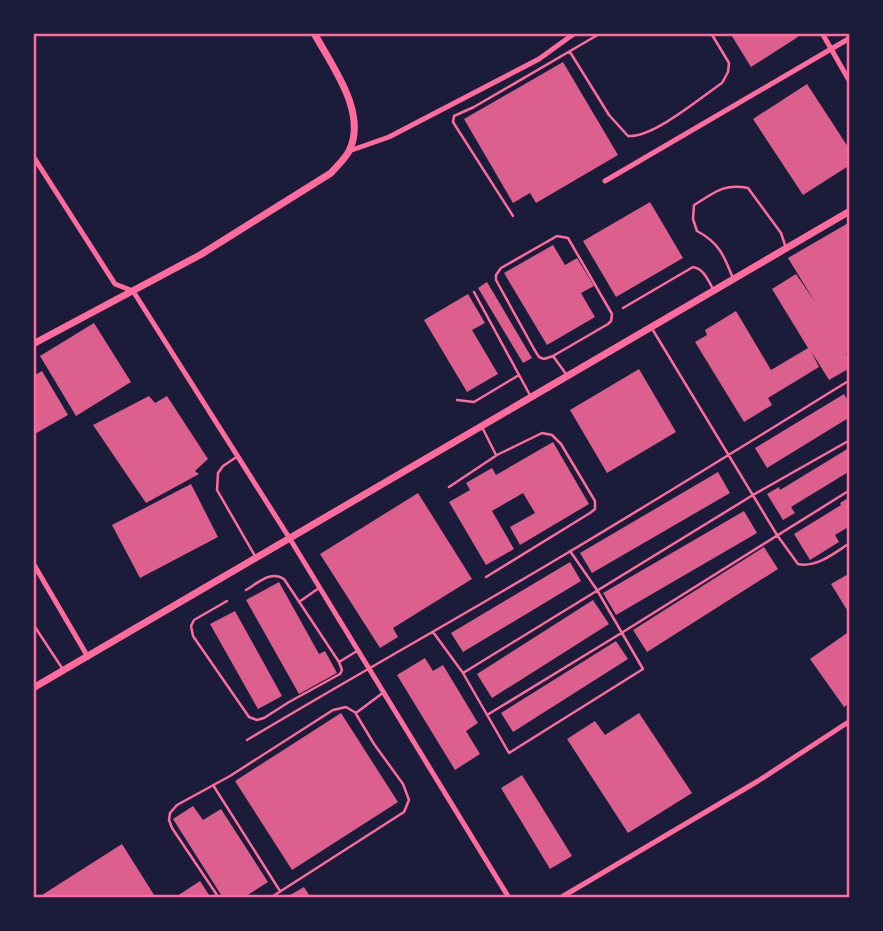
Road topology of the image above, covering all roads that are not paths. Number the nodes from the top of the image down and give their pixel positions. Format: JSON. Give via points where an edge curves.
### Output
{"nodes":[{"id":1,"x":314,"y":33,"type":"edge"},
{"id":2,"x":575,"y":33,"type":"edge"},
{"id":3,"x":601,"y":33,"type":"edge"},
{"id":4,"x":711,"y":33,"type":"edge"},
{"id":5,"x":822,"y":33,"type":"edge"},
{"id":6,"x":850,"y":38,"type":"edge"},
{"id":7,"x":831,"y":49,"type":"junction"},
{"id":8,"x":570,"y":52,"type":"junction"},
{"id":9,"x":850,"y":82,"type":"edge"},
{"id":10,"x":447,"y":107,"type":"junction"},
{"id":11,"x":454,"y":116,"type":"junction"},
{"id":12,"x":349,"y":151,"type":"junction"},
{"id":13,"x":33,"y":156,"type":"edge"},
{"id":14,"x":605,"y":181,"type":"dead end"},
{"id":15,"x":850,"y":211,"type":"edge"},
{"id":16,"x":513,"y":216,"type":"dead end"},
{"id":17,"x":787,"y":248,"type":"junction"},
{"id":18,"x":733,"y":279,"type":"junction"},
{"id":19,"x":133,"y":291,"type":"junction"},
{"id":20,"x":713,"y":291,"type":"junction"},
{"id":21,"x":474,"y":292,"type":"dead end"},
{"id":22,"x":623,"y":309,"type":"dead end"},
{"id":23,"x":651,"y":327,"type":"junction"},
{"id":24,"x":33,"y":344,"type":"edge"},
{"id":25,"x":553,"y":356,"type":"junction"},
{"id":26,"x":519,"y":374,"type":"junction"},
{"id":27,"x":568,"y":376,"type":"junction"},
{"id":28,"x":850,"y":380,"type":"edge"},
{"id":29,"x":531,"y":398,"type":"junction"},
{"id":30,"x":457,"y":400,"type":"dead end"},
{"id":31,"x":481,"y":427,"type":"junction"},
{"id":32,"x":850,"y":440,"type":"edge"},
{"id":33,"x":496,"y":455,"type":"junction"},
{"id":34,"x":728,"y":455,"type":"junction"},
{"id":35,"x":238,"y":456,"type":"junction"},
{"id":36,"x":449,"y":487,"type":"dead end"},
{"id":37,"x":850,"y":490,"type":"edge"},
{"id":38,"x":753,"y":495,"type":"junction"},
{"id":39,"x":777,"y":535,"type":"junction"},
{"id":40,"x":290,"y":539,"type":"junction"},
{"id":41,"x":850,"y":543,"type":"edge"},
{"id":42,"x":570,"y":551,"type":"junction"},
{"id":43,"x":257,"y":558,"type":"junction"},
{"id":44,"x":33,"y":563,"type":"edge"},
{"id":45,"x":486,"y":577,"type":"dead end"},
{"id":46,"x":320,"y":588,"type":"junction"},
{"id":47,"x":246,"y":590,"type":"dead end"},
{"id":48,"x":597,"y":590,"type":"junction"},
{"id":49,"x":227,"y":601,"type":"dead end"},
{"id":50,"x":299,"y":602,"type":"junction"},
{"id":51,"x":33,"y":624,"type":"edge"},
{"id":52,"x":433,"y":632,"type":"junction"},
{"id":53,"x":623,"y":632,"type":"junction"},
{"id":54,"x":40,"y":635,"type":"junction"},
{"id":55,"x":33,"y":640,"type":"edge"},
{"id":56,"x":358,"y":650,"type":"junction"},
{"id":57,"x":88,"y":657,"type":"junction"},
{"id":58,"x":340,"y":662,"type":"junction"},
{"id":59,"x":369,"y":667,"type":"junction"},
{"id":60,"x":64,"y":671,"type":"junction"},
{"id":61,"x":463,"y":673,"type":"junction"},
{"id":62,"x":33,"y":688,"type":"edge"},
{"id":63,"x":384,"y":692,"type":"junction"},
{"id":64,"x":356,"y":713,"type":"junction"},
{"id":65,"x":487,"y":715,"type":"junction"},
{"id":66,"x":850,"y":721,"type":"edge"},
{"id":67,"x":247,"y":740,"type":"dead end"},
{"id":68,"x":213,"y":785,"type":"junction"},
{"id":69,"x":279,"y":891,"type":"junction"},
{"id":70,"x":219,"y":898,"type":"edge"},
{"id":71,"x":270,"y":898,"type":"edge"},
{"id":72,"x":509,"y":898,"type":"edge"},
{"id":73,"x":560,"y":898,"type":"edge"}],
"edges":[{"from":1,"to":12,"type":"street","via":[[351,99],[355,118]]},
{"from":2,"to":10,"type":"street","via":[[539,59]]},
{"from":3,"to":8,"type":"lane"},
{"from":4,"to":8,"type":"lane","via":[[729,63],[722,83],[654,130],[637,136],[628,136],[609,115]]},
{"from":5,"to":7,"type":"street"},
{"from":6,"to":7,"type":"street"},
{"from":7,"to":9,"type":"street"},
{"from":7,"to":14,"type":"street"},
{"from":8,"to":11,"type":"lane"},
{"from":10,"to":11,"type":"lane"},
{"from":10,"to":12,"type":"street","via":[[389,137]]},
{"from":11,"to":16,"type":"lane","via":[[453,122]]},
{"from":12,"to":19,"type":"street","via":[[331,173]]},
{"from":13,"to":19,"type":"street","via":[[114,284]]},
{"from":15,"to":17,"type":"street"},
{"from":17,"to":18,"type":"street"},
{"from":17,"to":18,"type":"lane","via":[[748,188],[723,187],[694,205],[693,219],[697,231],[719,248]]},
{"from":18,"to":20,"type":"street"},
{"from":19,"to":24,"type":"street"},
{"from":19,"to":35,"type":"street"},
{"from":20,"to":22,"type":"lane","via":[[705,274],[693,267]]},
{"from":20,"to":23,"type":"street"},
{"from":21,"to":26,"type":"lane"},
{"from":23,"to":27,"type":"street"},
{"from":23,"to":34,"type":"lane"},
{"from":25,"to":25,"type":"lane","via":[[544,359],[534,349],[496,275],[558,236],[568,238],[612,314],[608,324]]},
{"from":25,"to":27,"type":"lane"},
{"from":26,"to":29,"type":"lane"},
{"from":26,"to":30,"type":"lane","via":[[474,402]]},
{"from":27,"to":29,"type":"street"},
{"from":28,"to":34,"type":"lane"},
{"from":29,"to":31,"type":"street"},
{"from":31,"to":33,"type":"lane"},
{"from":31,"to":40,"type":"street"},
{"from":32,"to":38,"type":"lane"},
{"from":33,"to":36,"type":"lane"},
{"from":33,"to":45,"type":"lane","via":[[542,433],[552,435],[595,501],[595,509]]},
{"from":34,"to":38,"type":"lane"},
{"from":34,"to":42,"type":"lane"},
{"from":35,"to":40,"type":"street"},
{"from":35,"to":43,"type":"lane","via":[[218,473],[217,490]]},
{"from":37,"to":39,"type":"lane"},
{"from":38,"to":39,"type":"lane"},
{"from":38,"to":48,"type":"lane"},
{"from":39,"to":41,"type":"lane","via":[[798,564],[808,566]]},
{"from":39,"to":53,"type":"lane"},
{"from":40,"to":43,"type":"street"},
{"from":40,"to":46,"type":"street"},
{"from":42,"to":48,"type":"lane"},
{"from":42,"to":52,"type":"lane"},
{"from":43,"to":57,"type":"street"},
{"from":44,"to":57,"type":"street"},
{"from":46,"to":50,"type":"lane"},
{"from":46,"to":56,"type":"street"},
{"from":47,"to":50,"type":"lane","via":[[278,575]]},
{"from":48,"to":53,"type":"lane"},
{"from":48,"to":61,"type":"lane"},
{"from":49,"to":58,"type":"lane","via":[[191,626],[193,636],[249,717],[264,718],[340,674]]},
{"from":50,"to":58,"type":"lane"},
{"from":51,"to":54,"type":"lane"},
{"from":52,"to":59,"type":"lane"},
{"from":52,"to":61,"type":"lane"},
{"from":53,"to":65,"type":"lane"},
{"from":53,"to":65,"type":"lane","via":[[643,669],[509,753]]},
{"from":54,"to":55,"type":"lane"},
{"from":54,"to":60,"type":"lane"},
{"from":56,"to":58,"type":"lane"},
{"from":56,"to":59,"type":"street"},
{"from":57,"to":60,"type":"street"},
{"from":59,"to":63,"type":"street"},
{"from":59,"to":67,"type":"lane"},
{"from":60,"to":62,"type":"street"},
{"from":61,"to":65,"type":"lane"},
{"from":63,"to":64,"type":"lane"},
{"from":63,"to":72,"type":"street"},
{"from":64,"to":68,"type":"lane","via":[[346,707],[333,710]]},
{"from":64,"to":69,"type":"lane","via":[[404,784],[407,807]]},
{"from":66,"to":73,"type":"street"},
{"from":68,"to":69,"type":"lane"},
{"from":68,"to":70,"type":"lane","via":[[177,805],[169,820]]},
{"from":69,"to":71,"type":"lane"}]}
